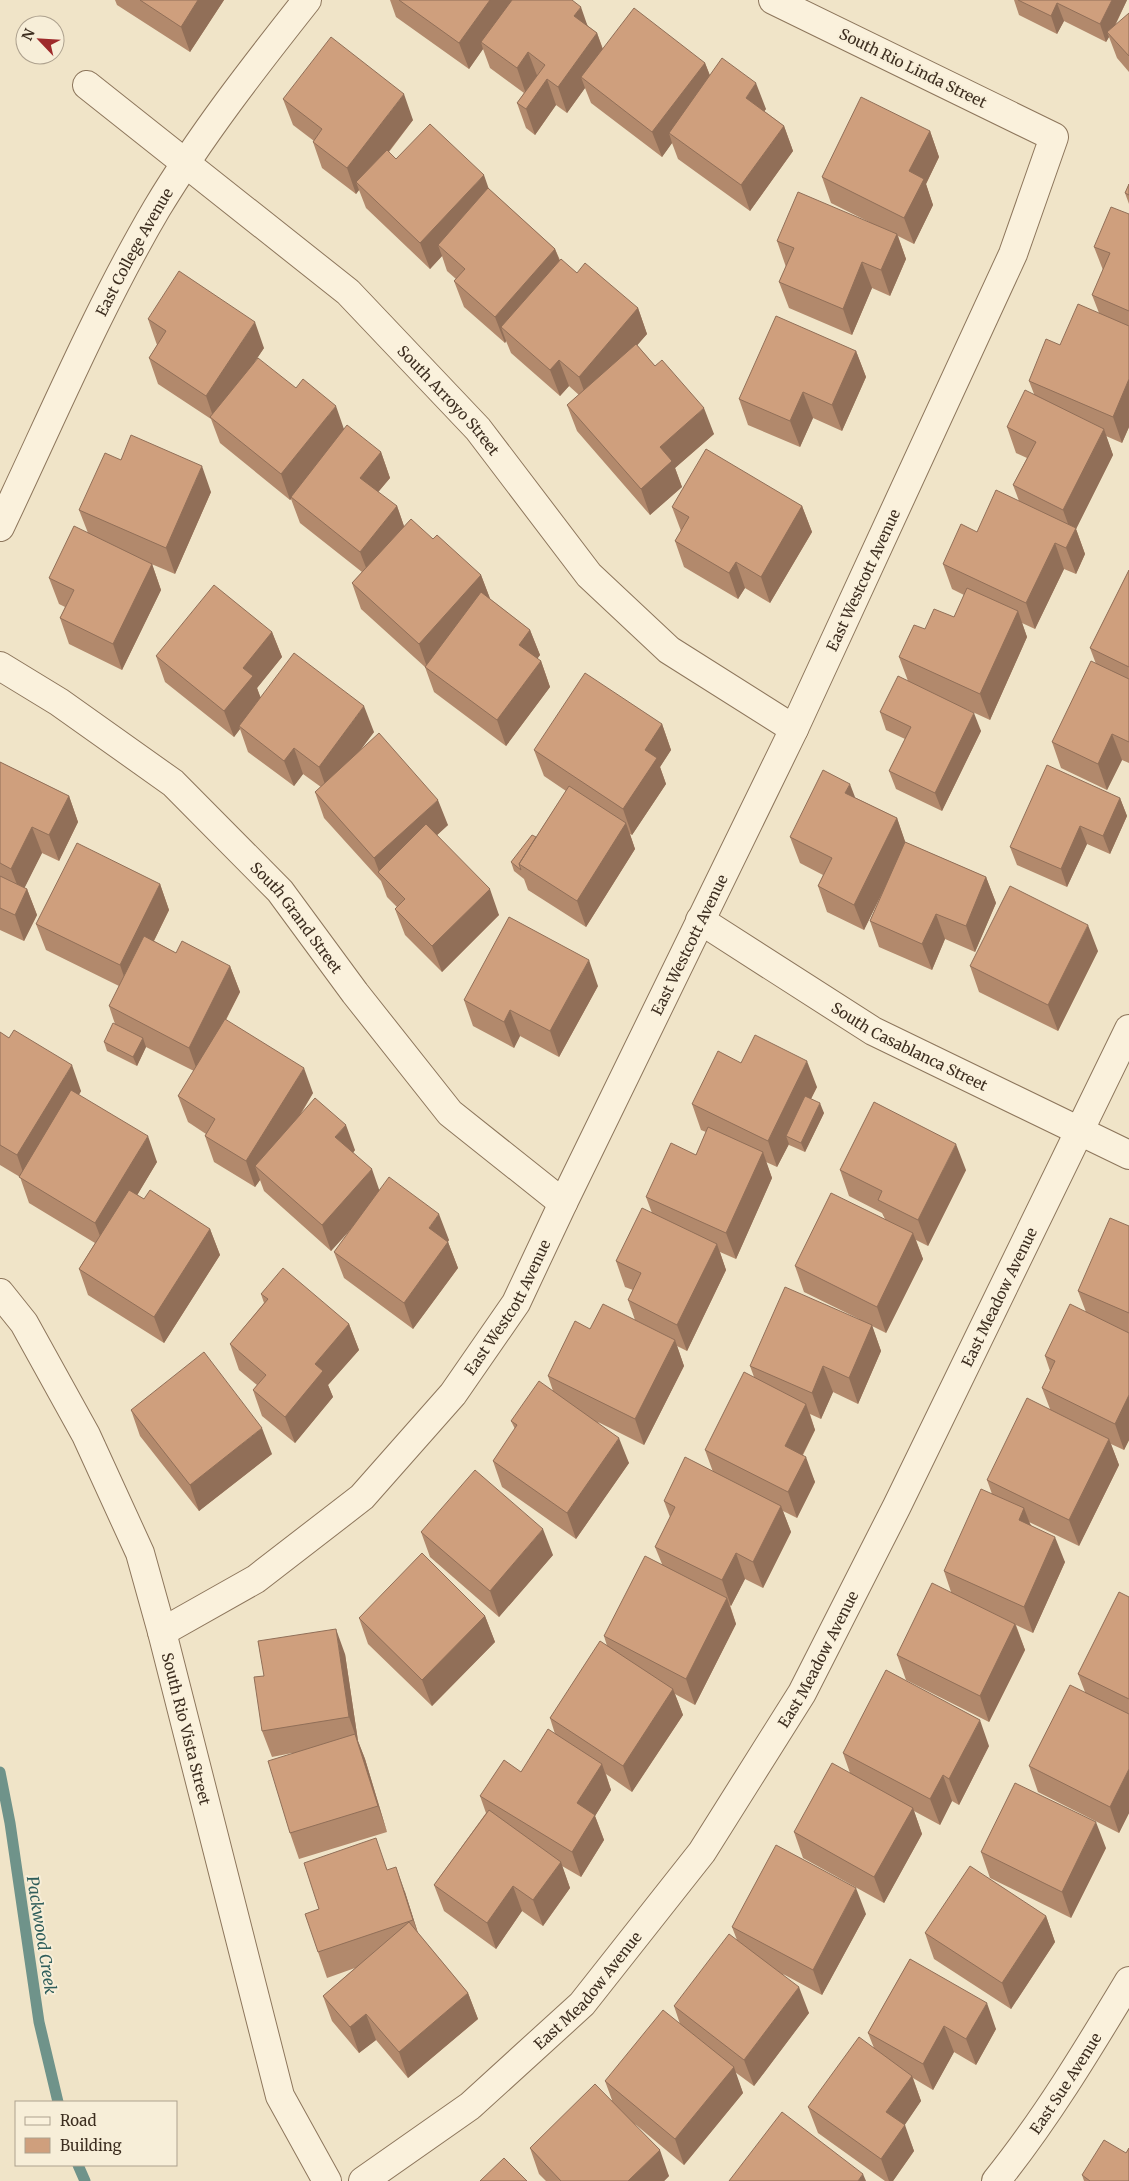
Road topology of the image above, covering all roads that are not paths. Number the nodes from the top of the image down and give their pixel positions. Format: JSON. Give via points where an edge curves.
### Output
{"nodes":[{"id":1,"x":307,"y":0,"type":"edge"},
{"id":2,"x":773,"y":0,"type":"edge"},
{"id":3,"x":86,"y":85,"type":"dead end"},
{"id":4,"x":1054,"y":137,"type":"joint"},
{"id":5,"x":186,"y":163,"type":"junction"},
{"id":6,"x":0,"y":527,"type":"edge"},
{"id":7,"x":0,"y":666,"type":"edge"},
{"id":8,"x":794,"y":729,"type":"junction"},
{"id":9,"x":700,"y":920,"type":"junction"},
{"id":10,"x":1129,"y":1029,"type":"edge"},
{"id":11,"x":1080,"y":1132,"type":"junction"},
{"id":12,"x":1129,"y":1155,"type":"edge"},
{"id":13,"x":563,"y":1203,"type":"junction"},
{"id":14,"x":0,"y":1292,"type":"edge"},
{"id":15,"x":162,"y":1632,"type":"junction"},
{"id":16,"x":1129,"y":1981,"type":"edge"},
{"id":17,"x":327,"y":2181,"type":"edge"},
{"id":18,"x":363,"y":2181,"type":"edge"},
{"id":19,"x":996,"y":2181,"type":"edge"}],
"edges":[{"from":1,"to":5,"type":"street","name":"East College Avenue"},
{"from":2,"to":4,"type":"street","name":"South Rio Linda Street"},
{"from":3,"to":5,"type":"street","name":"South Arroyo Street"},
{"from":4,"to":8,"type":"street","name":"East Westcott Avenue","via":[[1013,254]]},
{"from":5,"to":6,"type":"street","name":"East College Avenue","via":[[111,292]]},
{"from":5,"to":8,"type":"street","name":"South Arroyo Street","via":[[348,292],[478,429],[589,575],[669,650]]},
{"from":7,"to":13,"type":"street","name":"South Grand Street","via":[[60,702],[173,783],[280,891],[450,1113]]},
{"from":8,"to":9,"type":"street","name":"East Westcott Avenue"},
{"from":9,"to":11,"type":"street","name":"South Casablanca Street","via":[[873,1031]]},
{"from":9,"to":13,"type":"street","name":"East Westcott Avenue"},
{"from":10,"to":11,"type":"street","name":"East Meadow Avenue"},
{"from":11,"to":12,"type":"street","name":"South Casablanca Street"},
{"from":11,"to":18,"type":"street","name":"East Meadow Avenue","via":[[802,1693],[702,1852],[582,2004],[470,2106]]},
{"from":13,"to":15,"type":"street","name":"East Westcott Avenue","via":[[516,1303],[453,1394],[362,1497],[256,1579]]},
{"from":14,"to":15,"type":"street","name":"South Rio Vista Street","via":[[24,1323],[86,1435],[140,1552]]},
{"from":15,"to":17,"type":"street","name":"South Rio Vista Street","via":[[280,2096]]},
{"from":16,"to":19,"type":"street","name":"East Sue Avenue","via":[[1016,2156]]}]}
